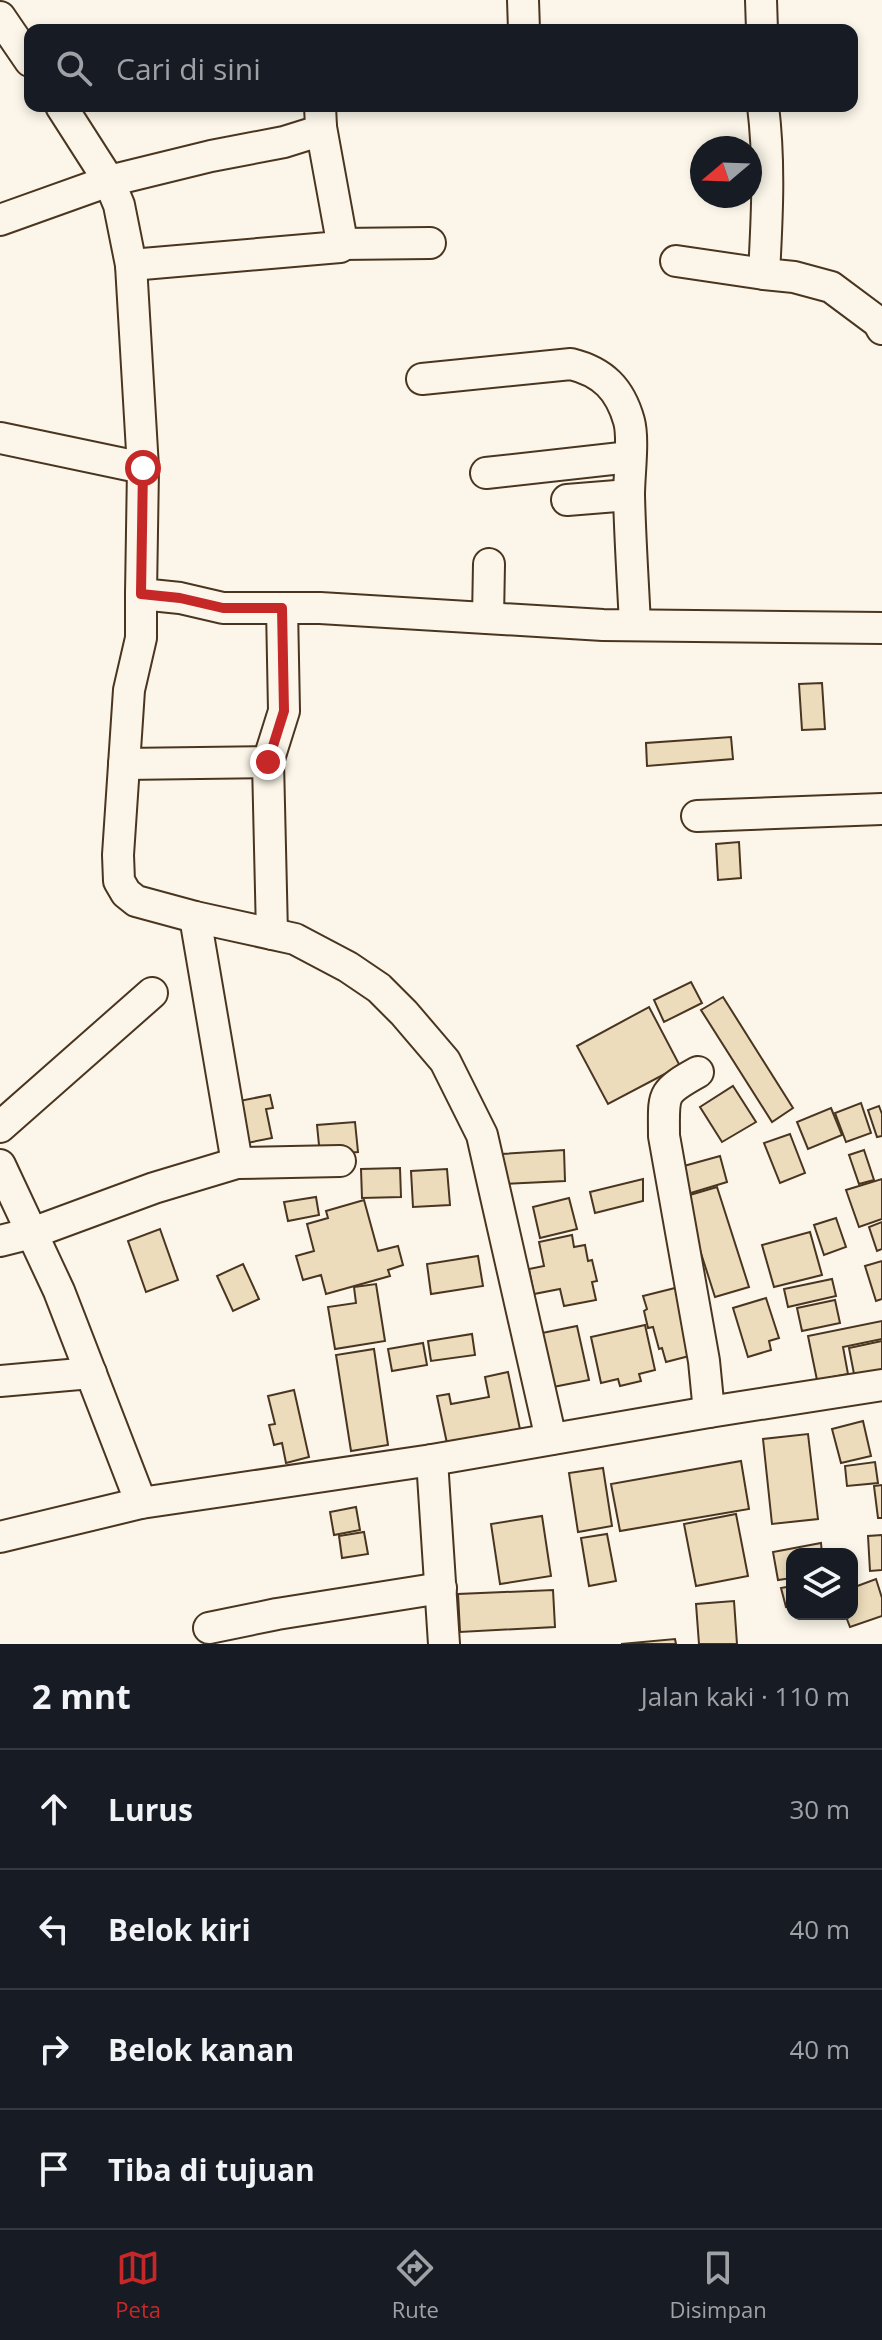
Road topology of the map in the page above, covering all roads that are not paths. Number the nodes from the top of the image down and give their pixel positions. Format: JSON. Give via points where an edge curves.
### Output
{"nodes":[{"id":1,"x":523,"y":0,"type":"edge"},
{"id":2,"x":761,"y":0,"type":"edge"},
{"id":3,"x":0,"y":17,"type":"edge"},
{"id":4,"x":524,"y":24,"type":"edge"},
{"id":5,"x":762,"y":24,"type":"edge"},
{"id":6,"x":24,"y":52,"type":"edge"},
{"id":7,"x":65,"y":112,"type":"edge"},
{"id":8,"x":764,"y":112,"type":"edge"},
{"id":9,"x":321,"y":117,"type":"edge"},
{"id":10,"x":109,"y":181,"type":"junction"},
{"id":11,"x":0,"y":220,"type":"edge"},
{"id":12,"x":430,"y":243,"type":"dead end"},
{"id":13,"x":341,"y":244,"type":"junction"},
{"id":14,"x":676,"y":261,"type":"dead end"},
{"id":15,"x":131,"y":265,"type":"junction"},
{"id":16,"x":764,"y":274,"type":"junction"},
{"id":17,"x":882,"y":329,"type":"edge"},
{"id":18,"x":422,"y":379,"type":"dead end"},
{"id":19,"x":0,"y":438,"type":"edge"},
{"id":20,"x":630,"y":457,"type":"junction"},
{"id":21,"x":143,"y":468,"type":"junction"},
{"id":22,"x":486,"y":473,"type":"dead end"},
{"id":23,"x":629,"y":495,"type":"junction"},
{"id":24,"x":567,"y":500,"type":"dead end"},
{"id":25,"x":489,"y":564,"type":"dead end"},
{"id":26,"x":141,"y":594,"type":"junction"},
{"id":27,"x":282,"y":608,"type":"junction"},
{"id":28,"x":488,"y":618,"type":"junction"},
{"id":29,"x":635,"y":625,"type":"junction"},
{"id":30,"x":882,"y":628,"type":"edge"},
{"id":31,"x":268,"y":762,"type":"junction"},
{"id":32,"x":124,"y":764,"type":"junction"},
{"id":33,"x":882,"y":809,"type":"edge"},
{"id":34,"x":697,"y":816,"type":"dead end"},
{"id":35,"x":195,"y":917,"type":"junction"},
{"id":36,"x":272,"y":934,"type":"junction"},
{"id":37,"x":152,"y":993,"type":"dead end"},
{"id":38,"x":698,"y":1072,"type":"dead end"},
{"id":39,"x":0,"y":1127,"type":"edge"},
{"id":40,"x":340,"y":1161,"type":"dead end"},
{"id":41,"x":237,"y":1163,"type":"junction"},
{"id":42,"x":0,"y":1165,"type":"edge"},
{"id":43,"x":32,"y":1233,"type":"junction"},
{"id":44,"x":0,"y":1241,"type":"edge"},
{"id":45,"x":91,"y":1373,"type":"junction"},
{"id":46,"x":0,"y":1381,"type":"edge"},
{"id":47,"x":882,"y":1385,"type":"edge"},
{"id":48,"x":709,"y":1412,"type":"junction"},
{"id":49,"x":551,"y":1439,"type":"junction"},
{"id":50,"x":432,"y":1460,"type":"junction"},
{"id":51,"x":141,"y":1503,"type":"junction"},
{"id":52,"x":0,"y":1537,"type":"edge"},
{"id":53,"x":441,"y":1588,"type":"junction"},
{"id":54,"x":209,"y":1628,"type":"dead end"},
{"id":55,"x":444,"y":1644,"type":"edge"}],
"edges":[{"from":1,"to":4,"type":"street"},
{"from":2,"to":5,"type":"street"},
{"from":3,"to":6,"type":"street"},
{"from":7,"to":10,"type":"street"},
{"from":8,"to":16,"type":"street","via":[[768,214]]},
{"from":9,"to":10,"type":"street","via":[[316,132],[284,142]]},
{"from":9,"to":13,"type":"street"},
{"from":10,"to":11,"type":"street"},
{"from":10,"to":15,"type":"street"},
{"from":12,"to":13,"type":"street"},
{"from":13,"to":15,"type":"street","via":[[335,249]]},
{"from":14,"to":16,"type":"street"},
{"from":15,"to":21,"type":"street"},
{"from":16,"to":17,"type":"street","via":[[831,287]]},
{"from":18,"to":20,"type":"street","via":[[571,364],[587,368],[613,387],[622,403],[630,424]]},
{"from":19,"to":21,"type":"street"},
{"from":20,"to":22,"type":"street"},
{"from":20,"to":23,"type":"street"},
{"from":21,"to":26,"type":"street"},
{"from":23,"to":24,"type":"street"},
{"from":23,"to":29,"type":"street"},
{"from":25,"to":28,"type":"street"},
{"from":26,"to":27,"type":"street","via":[[223,608]]},
{"from":26,"to":32,"type":"street","via":[[141,638],[129,690]]},
{"from":27,"to":28,"type":"street"},
{"from":27,"to":31,"type":"street","via":[[284,711]]},
{"from":28,"to":29,"type":"street"},
{"from":29,"to":30,"type":"street"},
{"from":31,"to":32,"type":"street"},
{"from":31,"to":36,"type":"street"},
{"from":32,"to":35,"type":"street","via":[[119,881],[136,901]]},
{"from":33,"to":34,"type":"street"},
{"from":35,"to":36,"type":"street"},
{"from":35,"to":41,"type":"street"},
{"from":36,"to":49,"type":"street","via":[[295,939],[379,988],[445,1061],[482,1135]]},
{"from":37,"to":39,"type":"street"},
{"from":38,"to":48,"type":"street","via":[[673,1086],[664,1101],[664,1136]]},
{"from":40,"to":41,"type":"street"},
{"from":41,"to":43,"type":"street"},
{"from":42,"to":43,"type":"street"},
{"from":43,"to":44,"type":"street"},
{"from":43,"to":45,"type":"street"},
{"from":45,"to":46,"type":"street"},
{"from":45,"to":51,"type":"street"},
{"from":47,"to":48,"type":"street"},
{"from":48,"to":49,"type":"street"},
{"from":49,"to":50,"type":"street"},
{"from":50,"to":51,"type":"street"},
{"from":50,"to":53,"type":"street"},
{"from":51,"to":52,"type":"street"},
{"from":53,"to":54,"type":"street"},
{"from":53,"to":55,"type":"street"}]}
